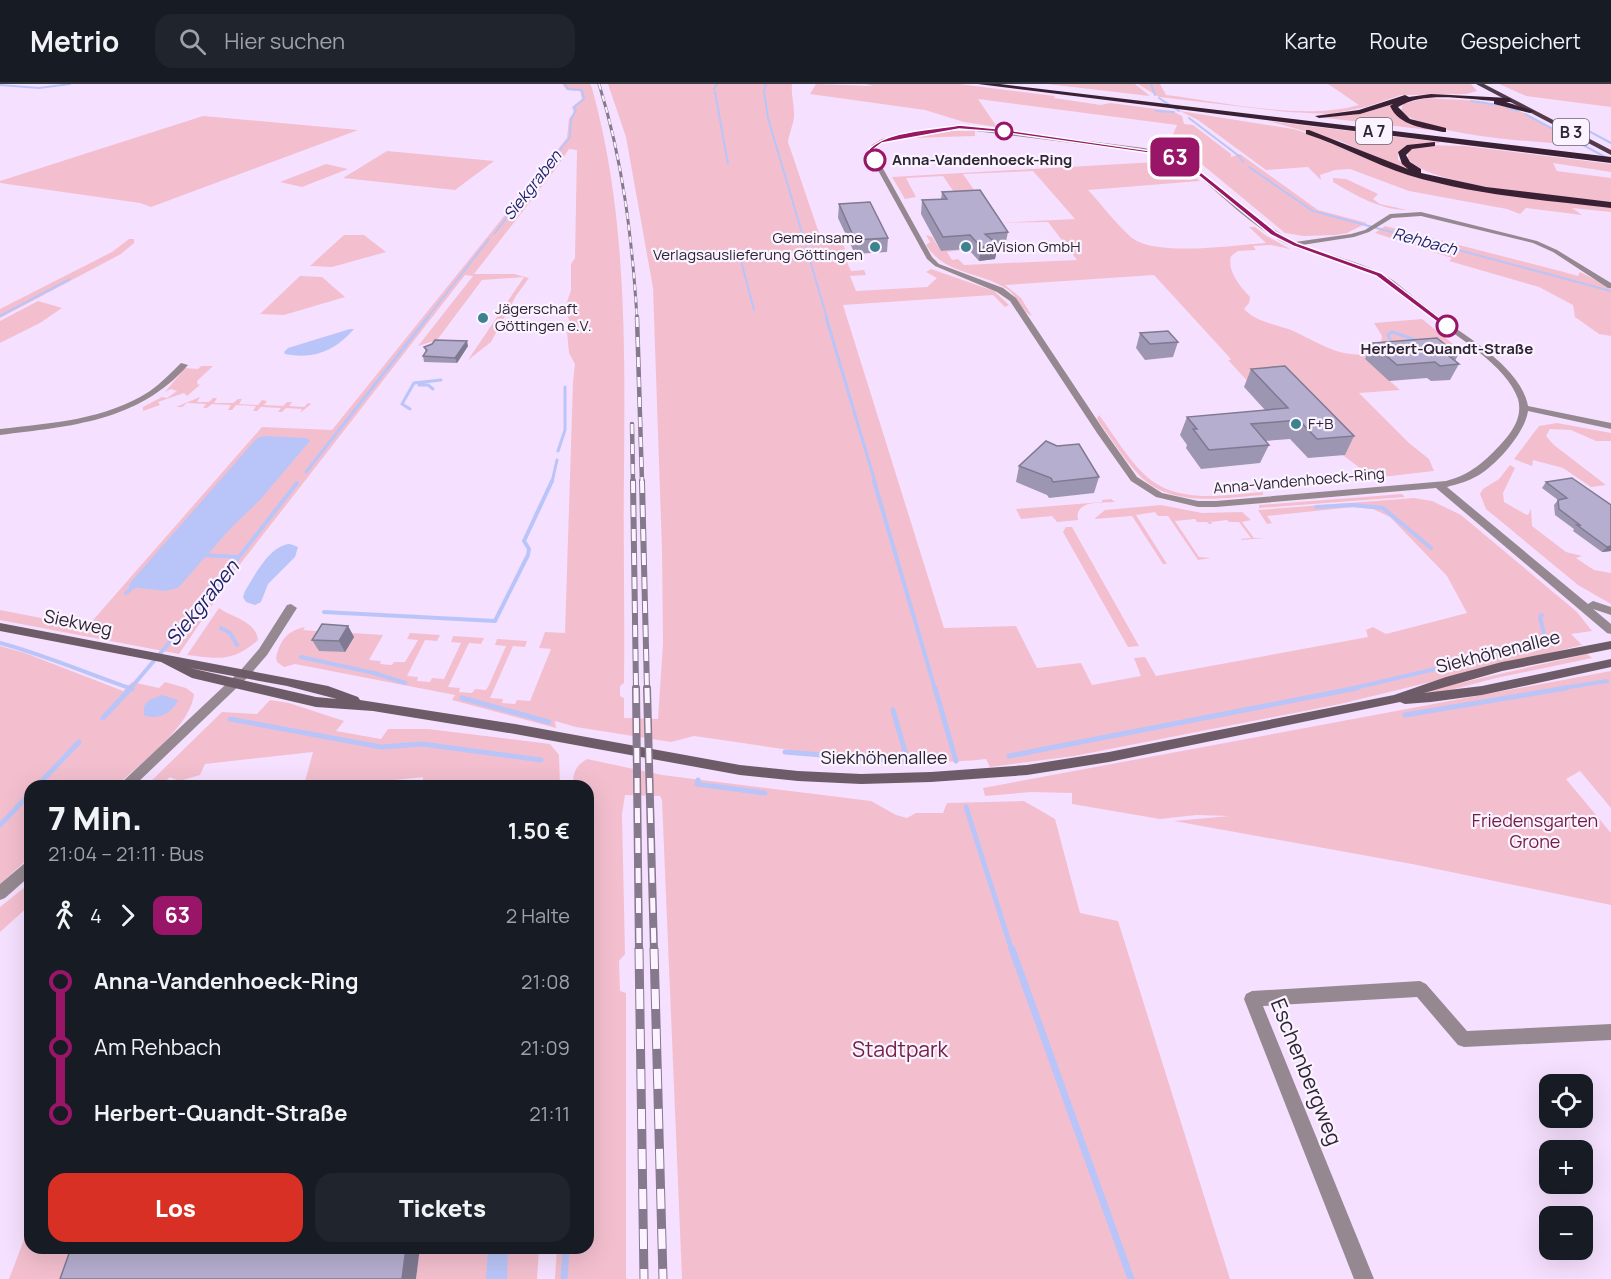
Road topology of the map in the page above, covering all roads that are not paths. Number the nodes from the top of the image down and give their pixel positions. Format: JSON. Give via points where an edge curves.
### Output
{"nodes":[{"id":1,"x":982,"y":84,"type":"edge"},
{"id":2,"x":1019,"y":84,"type":"edge"},
{"id":3,"x":1479,"y":84,"type":"edge"},
{"id":4,"x":1490,"y":84,"type":"edge"},
{"id":5,"x":1476,"y":98,"type":"junction"},
{"id":6,"x":1512,"y":98,"type":"junction"},
{"id":7,"x":1530,"y":111,"type":"junction"},
{"id":8,"x":1226,"y":113,"type":"junction"},
{"id":9,"x":1284,"y":116,"type":"junction"},
{"id":10,"x":1520,"y":146,"type":"junction"},
{"id":11,"x":1611,"y":147,"type":"edge"},
{"id":12,"x":1611,"y":154,"type":"edge"},
{"id":13,"x":1611,"y":160,"type":"edge"},
{"id":14,"x":1445,"y":181,"type":"junction"},
{"id":15,"x":1611,"y":206,"type":"edge"},
{"id":16,"x":1295,"y":244,"type":"junction"},
{"id":17,"x":1611,"y":286,"type":"edge"},
{"id":18,"x":184,"y":365,"type":"dead end"},
{"id":19,"x":1524,"y":408,"type":"junction"},
{"id":20,"x":1611,"y":426,"type":"edge"},
{"id":21,"x":0,"y":432,"type":"edge"},
{"id":22,"x":1443,"y":485,"type":"junction"},
{"id":23,"x":1593,"y":605,"type":"junction"},
{"id":24,"x":291,"y":608,"type":"dead end"},
{"id":25,"x":1611,"y":611,"type":"edge"},
{"id":26,"x":1611,"y":620,"type":"edge"},
{"id":27,"x":0,"y":627,"type":"edge"},
{"id":28,"x":1611,"y":630,"type":"edge"},
{"id":29,"x":1611,"y":645,"type":"edge"},
{"id":30,"x":147,"y":656,"type":"joint"},
{"id":31,"x":1611,"y":663,"type":"edge"},
{"id":32,"x":171,"y":664,"type":"junction"},
{"id":33,"x":244,"y":674,"type":"junction"},
{"id":34,"x":232,"y":684,"type":"junction"},
{"id":35,"x":1395,"y":699,"type":"junction"},
{"id":36,"x":373,"y":706,"type":"junction"},
{"id":37,"x":131,"y":780,"type":"edge"},
{"id":38,"x":24,"y":872,"type":"edge"},
{"id":39,"x":0,"y":893,"type":"edge"},
{"id":40,"x":1611,"y":1032,"type":"edge"},
{"id":41,"x":1364,"y":1279,"type":"edge"}],
"edges":[{"from":1,"to":8,"type":"highway","number":"A 7"},
{"from":2,"to":9,"type":"highway","number":"A 7"},
{"from":3,"to":5,"type":"highway","via":[[1484,91]]},
{"from":3,"to":6,"type":"main road","number":"B 3"},
{"from":4,"to":6,"type":"main road","number":"B 3"},
{"from":5,"to":6,"type":"highway"},
{"from":5,"to":7,"type":"highway"},
{"from":5,"to":9,"type":"highway","via":[[1411,96],[1348,114]]},
{"from":5,"to":10,"type":"highway","via":[[1415,98],[1400,101],[1394,108],[1421,124]]},
{"from":6,"to":7,"type":"main road","number":"B 3"},
{"from":6,"to":11,"type":"main road","number":"B 3"},
{"from":7,"to":12,"type":"main road","number":"B 3"},
{"from":8,"to":10,"type":"highway","number":"A 7"},
{"from":8,"to":14,"type":"highway","via":[[1316,134],[1401,169]]},
{"from":9,"to":10,"type":"highway","number":"A 7"},
{"from":10,"to":12,"type":"highway","number":"A 7"},
{"from":10,"to":13,"type":"highway","number":"A 7"},
{"from":10,"to":14,"type":"highway","via":[[1433,143],[1403,151],[1401,157],[1406,164]]},
{"from":14,"to":15,"type":"highway"},
{"from":16,"to":17,"type":"street","via":[[1352,236],[1389,216],[1420,214],[1546,246]]},
{"from":16,"to":19,"type":"street","name":"Anna-Vandenhoeck-Ring","via":[[1362,267],[1390,283],[1492,362],[1520,393]]},
{"from":16,"to":22,"type":"street","name":"Anna-Vandenhoeck-Ring","via":[[1274,234],[1185,162],[1158,152],[968,127],[894,137],[872,149],[881,173],[929,258],[937,265],[1000,290],[1013,300],[1134,479],[1159,495],[1216,504]]},
{"from":18,"to":21,"type":"street","via":[[151,394],[115,412],[78,423]]},
{"from":19,"to":20,"type":"street"},
{"from":19,"to":22,"type":"street","name":"Anna-Vandenhoeck-Ring","via":[[1518,431],[1476,476]]},
{"from":22,"to":23,"type":"street"},
{"from":22,"to":28,"type":"street"},
{"from":23,"to":25,"type":"street"},
{"from":23,"to":26,"type":"street"},
{"from":24,"to":33,"type":"street"},
{"from":27,"to":30,"type":"main road","name":"Siekweg"},
{"from":29,"to":35,"type":"main road","name":"Siekhöhenallee","via":[[1502,668]]},
{"from":30,"to":32,"type":"main road","name":"Siekhöhenallee"},
{"from":31,"to":35,"type":"main road","name":"Siekhöhenallee","via":[[1421,699]]},
{"from":32,"to":33,"type":"main road","name":"Siekhöhenallee","via":[[180,660]]},
{"from":32,"to":34,"type":"main road","name":"Siekhöhenallee","via":[[192,675]]},
{"from":33,"to":34,"type":"street"},
{"from":33,"to":36,"type":"main road","name":"Siekhöhenallee","via":[[328,691]]},
{"from":34,"to":36,"type":"main road","name":"Siekhöhenallee","via":[[316,702]]},
{"from":34,"to":37,"type":"street"},
{"from":35,"to":36,"type":"main road","name":"Siekhöhenallee","via":[[1027,770],[861,779],[740,770]]},
{"from":38,"to":39,"type":"street"},
{"from":40,"to":41,"type":"street","name":"Eschenbergweg","via":[[1464,1039],[1420,989],[1252,999]]}]}
